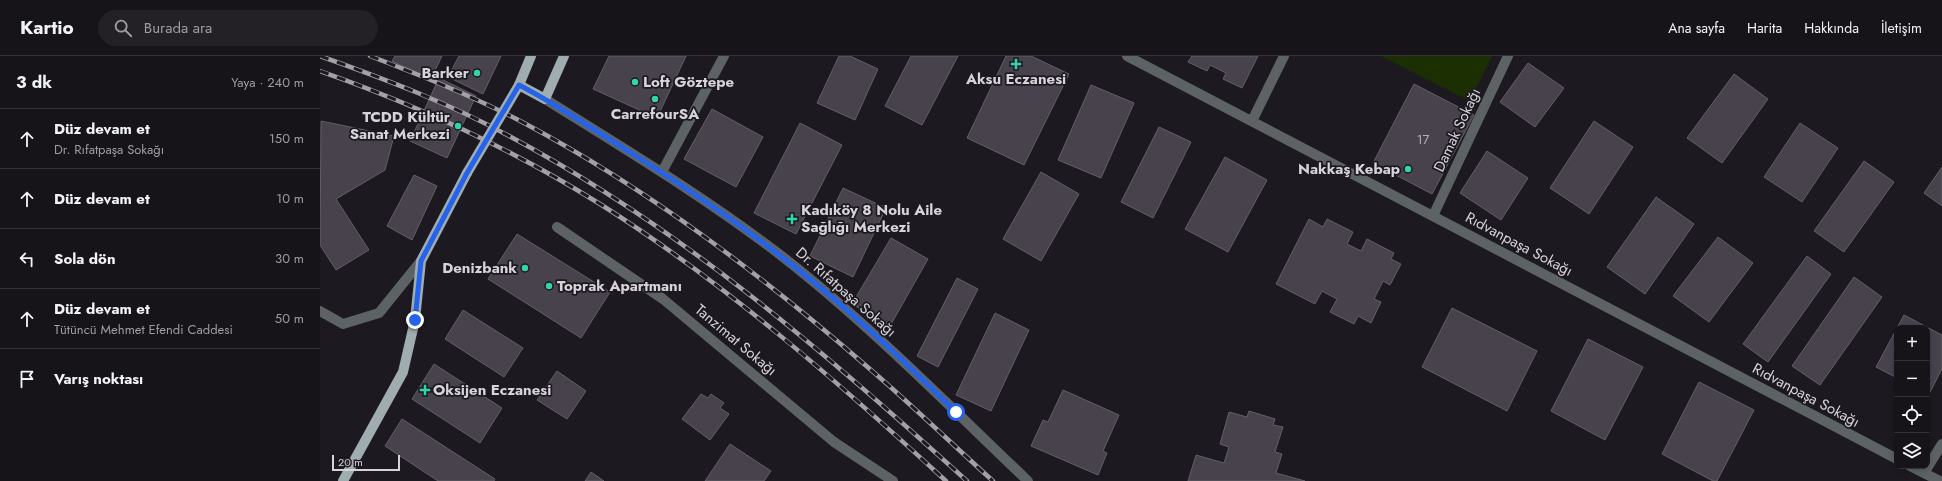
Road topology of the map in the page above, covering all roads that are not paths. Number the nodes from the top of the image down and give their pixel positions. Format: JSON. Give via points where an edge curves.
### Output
{"nodes":[{"id":1,"x":531,"y":56,"type":"edge"},
{"id":2,"x":564,"y":56,"type":"edge"},
{"id":3,"x":724,"y":56,"type":"edge"},
{"id":4,"x":1127,"y":56,"type":"edge"},
{"id":5,"x":1284,"y":56,"type":"edge"},
{"id":6,"x":1508,"y":56,"type":"edge"},
{"id":7,"x":519,"y":85,"type":"junction"},
{"id":8,"x":545,"y":99,"type":"junction"},
{"id":9,"x":1252,"y":121,"type":"junction"},
{"id":10,"x":662,"y":172,"type":"junction"},
{"id":11,"x":1433,"y":216,"type":"junction"},
{"id":12,"x":557,"y":228,"type":"dead end"},
{"id":13,"x":421,"y":261,"type":"junction"},
{"id":14,"x":320,"y":311,"type":"edge"},
{"id":15,"x":1942,"y":444,"type":"edge"},
{"id":16,"x":1894,"y":457,"type":"edge"},
{"id":17,"x":1916,"y":469,"type":"edge"},
{"id":18,"x":1924,"y":473,"type":"junction"},
{"id":19,"x":343,"y":481,"type":"edge"},
{"id":20,"x":893,"y":481,"type":"edge"},
{"id":21,"x":1028,"y":481,"type":"edge"},
{"id":22,"x":1940,"y":481,"type":"edge"}],
"edges":[{"from":1,"to":7,"type":"main road"},
{"from":2,"to":8,"type":"main road"},
{"from":3,"to":10,"type":"street"},
{"from":4,"to":9,"type":"street","name":"Rıdvanpaşa Sokağı"},
{"from":5,"to":9,"type":"street"},
{"from":6,"to":11,"type":"street","name":"Damak Sokağı"},
{"from":7,"to":8,"type":"main road"},
{"from":7,"to":13,"type":"main road","bridge":true,"via":[[467,173]]},
{"from":8,"to":10,"type":"street","name":"Dr. Rıfatpaşa Sokağı"},
{"from":9,"to":11,"type":"street","name":"Rıdvanpaşa Sokağı"},
{"from":10,"to":21,"type":"street","name":"Dr. Rıfatpaşa Sokağı","via":[[724,214],[814,282]]},
{"from":11,"to":16,"type":"street","name":"Rıdvanpaşa Sokağı"},
{"from":12,"to":20,"type":"street","name":"Tanzimat Sokağı","via":[[663,299],[834,442]]},
{"from":13,"to":14,"type":"street","via":[[379,313],[342,324]]},
{"from":13,"to":19,"type":"main road","via":[[415,320],[403,372]]},
{"from":15,"to":18,"type":"street"},
{"from":17,"to":18,"type":"street"},
{"from":18,"to":22,"type":"street"}]}
